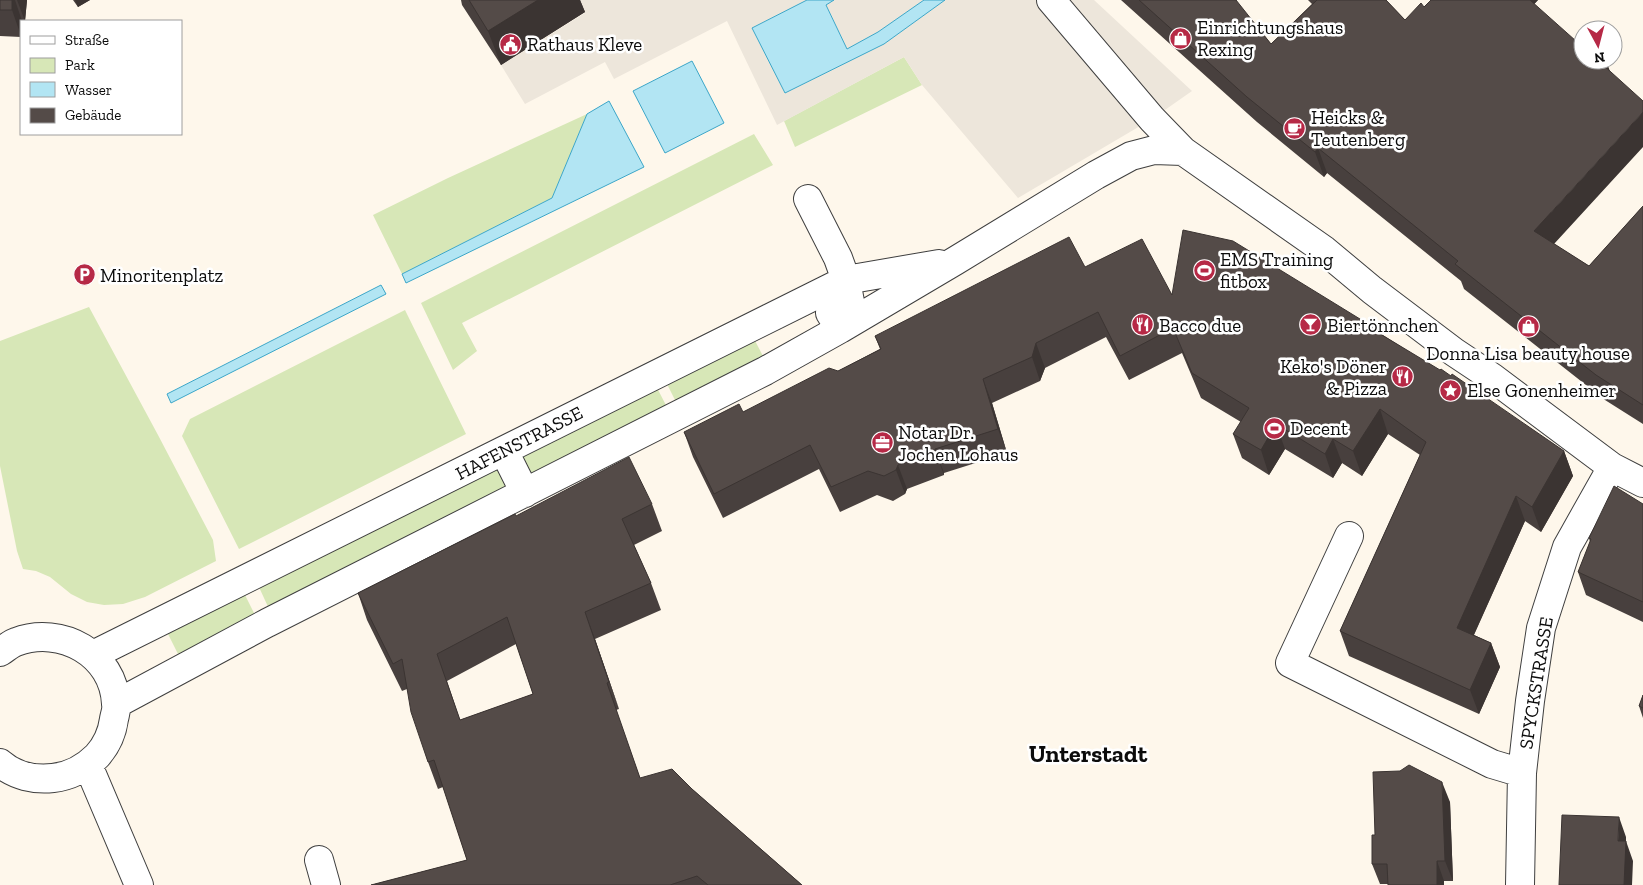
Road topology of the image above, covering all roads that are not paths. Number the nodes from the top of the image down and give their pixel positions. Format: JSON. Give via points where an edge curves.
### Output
{"nodes":[{"id":1,"x":1051,"y":0,"type":"edge"},
{"id":2,"x":1184,"y":151,"type":"junction"},
{"id":3,"x":808,"y":199,"type":"dead end"},
{"id":4,"x":955,"y":261,"type":"junction"},
{"id":5,"x":846,"y":280,"type":"junction"},
{"id":6,"x":840,"y":329,"type":"junction"},
{"id":7,"x":504,"y":451,"type":"junction"},
{"id":8,"x":1612,"y":466,"type":"junction"},
{"id":9,"x":1643,"y":483,"type":"edge"},
{"id":10,"x":525,"y":493,"type":"junction"},
{"id":11,"x":1349,"y":536,"type":"dead end"},
{"id":12,"x":0,"y":652,"type":"edge"},
{"id":13,"x":93,"y":655,"type":"junction"},
{"id":14,"x":116,"y":704,"type":"junction"},
{"id":15,"x":88,"y":765,"type":"junction"},
{"id":16,"x":1,"y":766,"type":"edge"},
{"id":17,"x":1522,"y":773,"type":"junction"},
{"id":18,"x":138,"y":885,"type":"edge"},
{"id":19,"x":1520,"y":885,"type":"edge"}],
"edges":[{"from":1,"to":2,"type":"street","via":[[1152,119]]},
{"from":2,"to":4,"type":"street","via":[[1154,150],[1132,156],[1096,174]]},
{"from":2,"to":8,"type":"street","via":[[1324,250],[1454,352]]},
{"from":3,"to":5,"type":"street"},
{"from":4,"to":5,"type":"street","name":"HAFENSTRASSE"},
{"from":4,"to":6,"type":"street"},
{"from":5,"to":6,"type":"street","via":[[850,302],[830,313]]},
{"from":5,"to":7,"type":"street","name":"HAFENSTRASSE"},
{"from":6,"to":10,"type":"street","via":[[765,371]]},
{"from":7,"to":10,"type":"street"},
{"from":7,"to":13,"type":"street","name":"HAFENSTRASSE"},
{"from":8,"to":9,"type":"street"},
{"from":8,"to":17,"type":"street","name":"SPYCKSTRASSE","via":[[1567,547],[1541,628]]},
{"from":10,"to":14,"type":"street","via":[[267,623]]},
{"from":11,"to":17,"type":"street","via":[[1290,663],[1492,764]]},
{"from":12,"to":13,"type":"street","via":[[15,642],[45,636],[76,643]]},
{"from":13,"to":14,"type":"street","via":[[112,683]]},
{"from":14,"to":15,"type":"street","via":[[112,733],[103,750]]},
{"from":15,"to":16,"type":"street","via":[[75,773],[41,779]]},
{"from":15,"to":18,"type":"street"},
{"from":17,"to":19,"type":"street","name":"SPYCKSTRASSE"}]}
